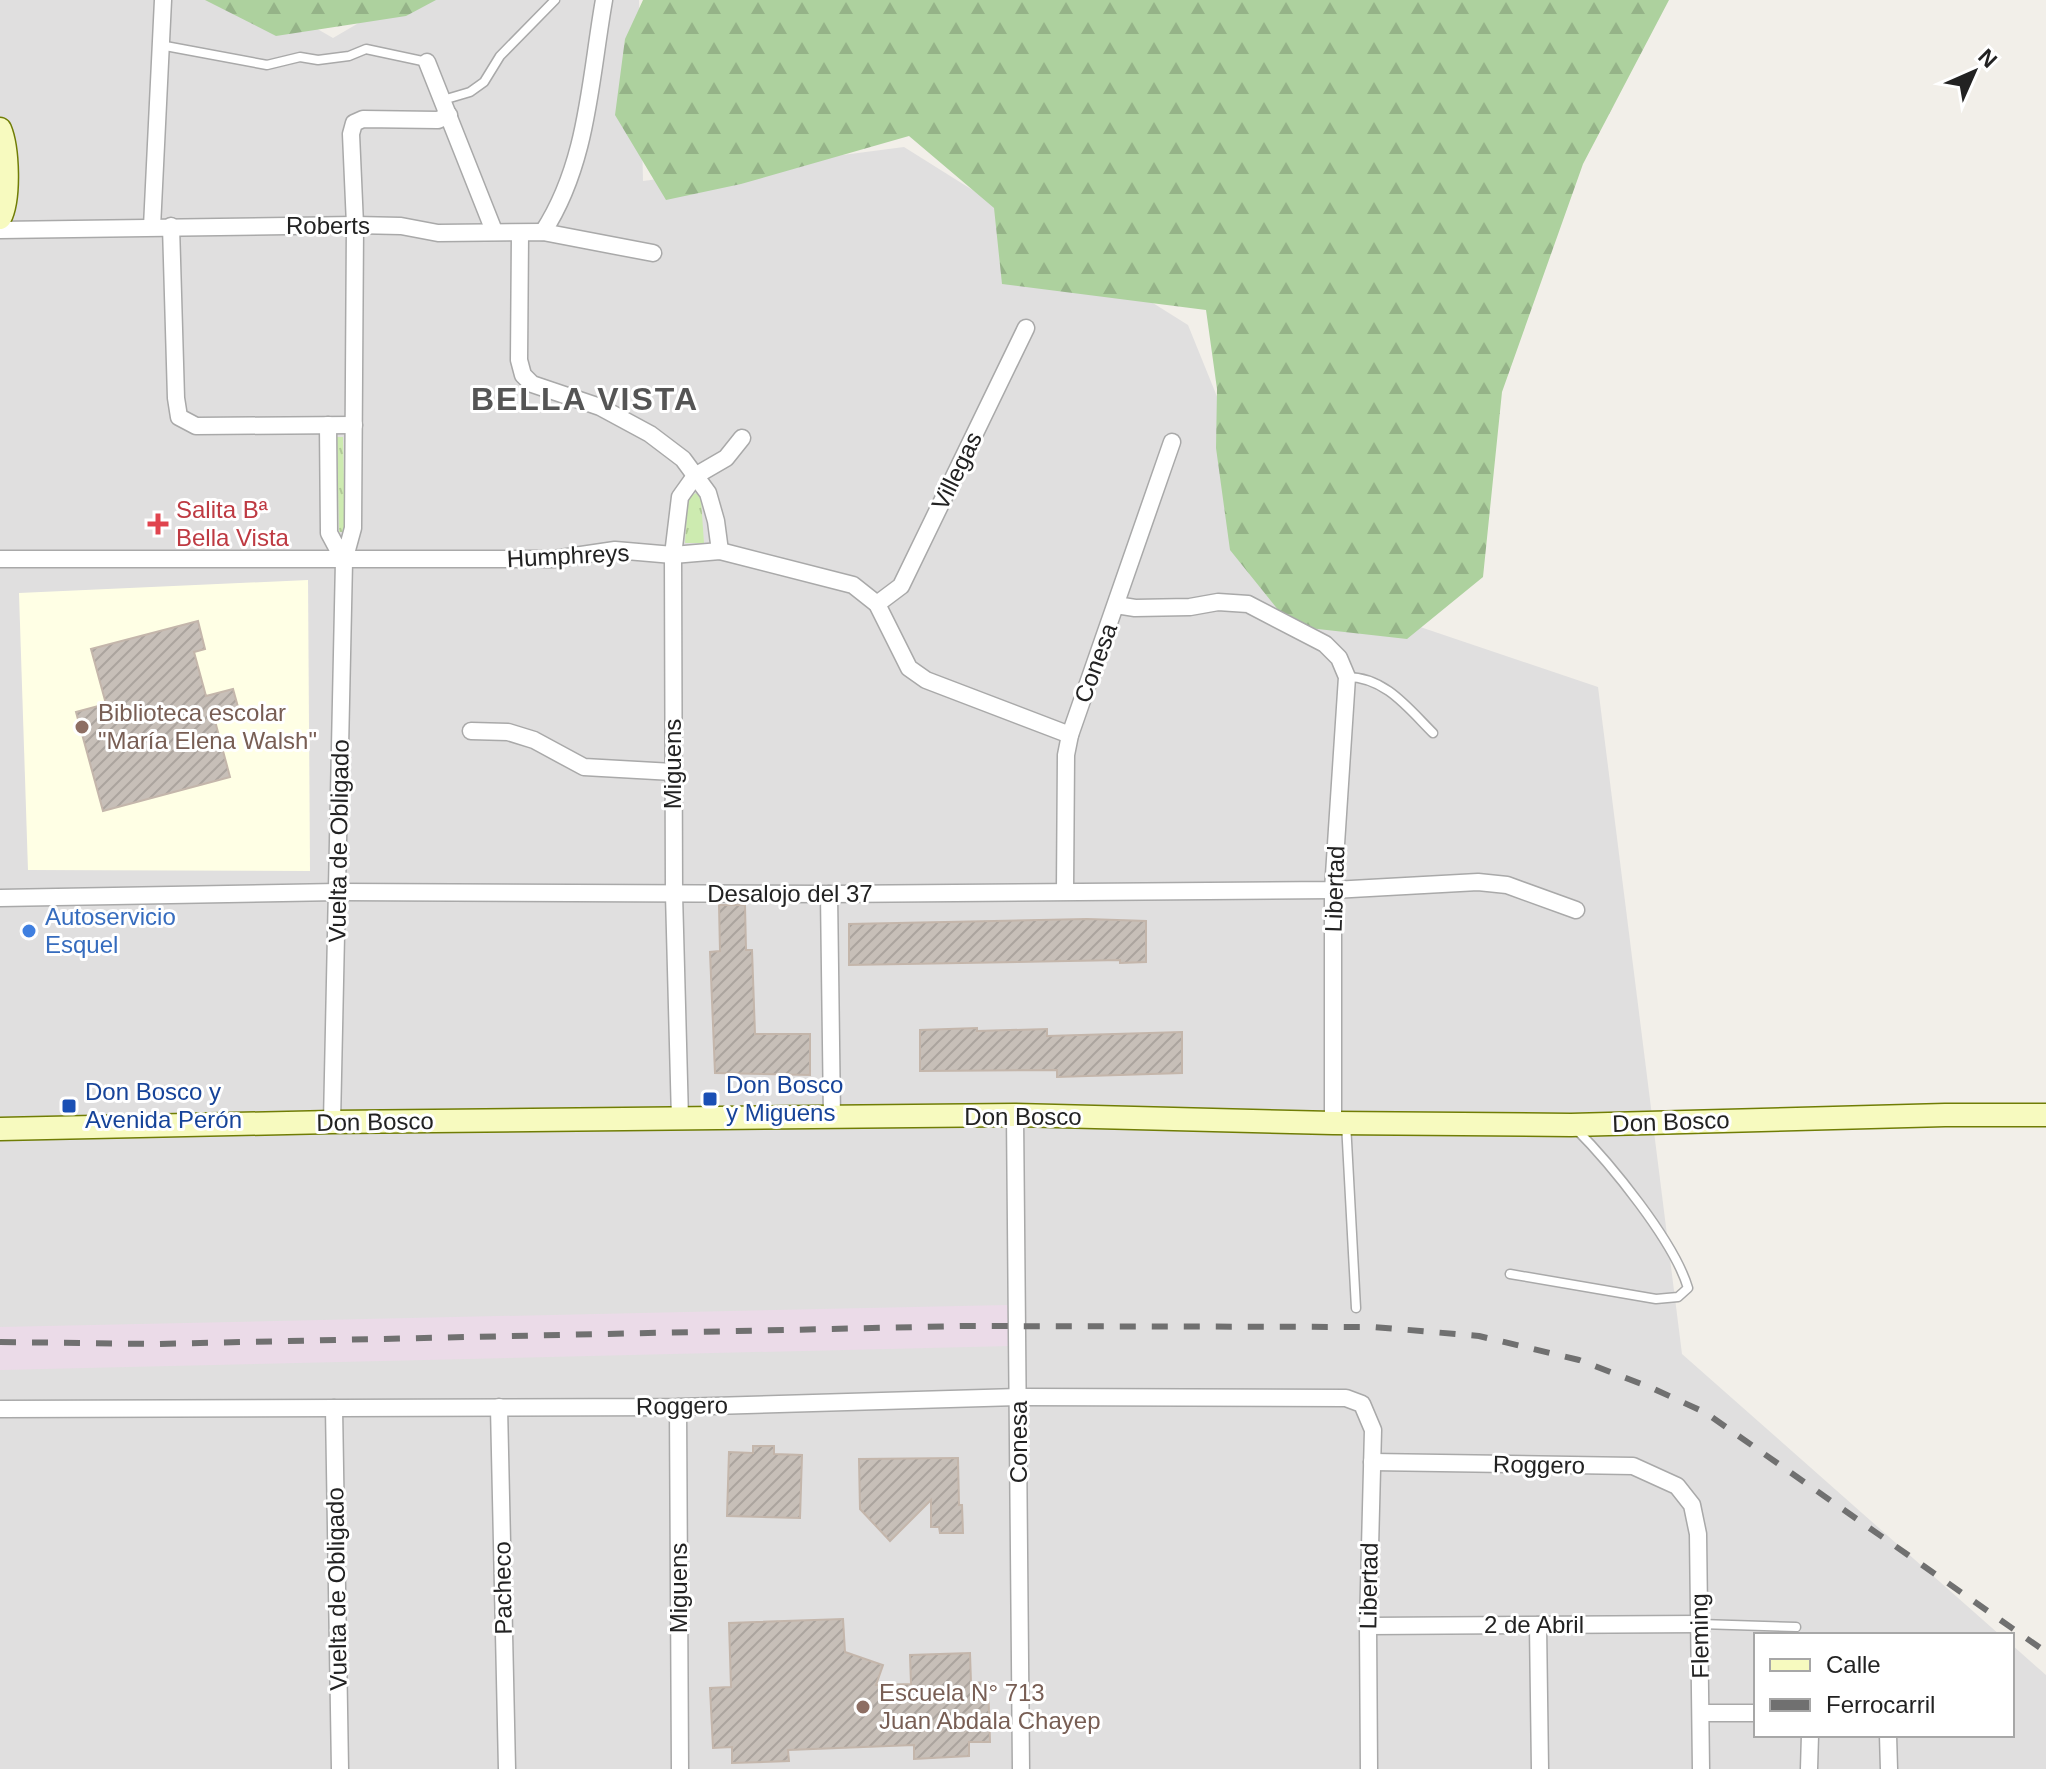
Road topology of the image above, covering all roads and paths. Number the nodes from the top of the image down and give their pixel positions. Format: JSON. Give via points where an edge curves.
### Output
{"nodes":[{"id":1,"x":163,"y":0,"type":"edge"},
{"id":2,"x":555,"y":0,"type":"edge"},
{"id":3,"x":604,"y":0,"type":"edge"},
{"id":4,"x":160,"y":45,"type":"junction"},
{"id":5,"x":427,"y":62,"type":"joint"},
{"id":6,"x":446,"y":108,"type":"junction"},
{"id":7,"x":0,"y":129,"type":"edge"},
{"id":8,"x":0,"y":218,"type":"edge"},
{"id":9,"x":355,"y":225,"type":"junction"},
{"id":10,"x":171,"y":226,"type":"junction"},
{"id":11,"x":152,"y":227,"type":"junction"},
{"id":12,"x":0,"y":230,"type":"edge"},
{"id":13,"x":494,"y":231,"type":"junction"},
{"id":14,"x":543,"y":232,"type":"junction"},
{"id":15,"x":520,"y":234,"type":"junction"},
{"id":16,"x":653,"y":253,"type":"dead end"},
{"id":17,"x":1026,"y":328,"type":"dead end"},
{"id":18,"x":328,"y":425,"type":"junction"},
{"id":19,"x":354,"y":425,"type":"junction"},
{"id":20,"x":742,"y":438,"type":"dead end"},
{"id":21,"x":1172,"y":442,"type":"dead end"},
{"id":22,"x":695,"y":476,"type":"junction"},
{"id":23,"x":720,"y":551,"type":"junction"},
{"id":24,"x":673,"y":555,"type":"junction"},
{"id":25,"x":0,"y":559,"type":"edge"},
{"id":26,"x":344,"y":561,"type":"junction"},
{"id":27,"x":877,"y":604,"type":"junction"},
{"id":28,"x":1116,"y":605,"type":"junction"},
{"id":29,"x":1347,"y":677,"type":"junction"},
{"id":30,"x":471,"y":731,"type":"dead end"},
{"id":31,"x":1433,"y":733,"type":"dead end"},
{"id":32,"x":1070,"y":735,"type":"junction"},
{"id":33,"x":673,"y":772,"type":"junction"},
{"id":34,"x":1333,"y":890,"type":"junction"},
{"id":35,"x":1065,"y":891,"type":"junction"},
{"id":36,"x":338,"y":892,"type":"junction"},
{"id":37,"x":674,"y":894,"type":"junction"},
{"id":38,"x":829,"y":894,"type":"junction"},
{"id":39,"x":0,"y":898,"type":"edge"},
{"id":40,"x":1576,"y":910,"type":"dead end"},
{"id":41,"x":1015,"y":1115,"type":"junction"},
{"id":42,"x":2046,"y":1115,"type":"edge"},
{"id":43,"x":832,"y":1117,"type":"junction"},
{"id":44,"x":680,"y":1119,"type":"junction"},
{"id":45,"x":332,"y":1122,"type":"junction"},
{"id":46,"x":1340,"y":1122,"type":"junction"},
{"id":47,"x":1571,"y":1125,"type":"junction"},
{"id":48,"x":0,"y":1129,"type":"edge"},
{"id":49,"x":1510,"y":1274,"type":"dead end"},
{"id":50,"x":1356,"y":1308,"type":"dead end"},
{"id":51,"x":1019,"y":1397,"type":"junction"},
{"id":52,"x":1362,"y":1404,"type":"joint"},
{"id":53,"x":499,"y":1407,"type":"junction"},
{"id":54,"x":678,"y":1407,"type":"junction"},
{"id":55,"x":334,"y":1408,"type":"junction"},
{"id":56,"x":0,"y":1409,"type":"edge"},
{"id":57,"x":1372,"y":1462,"type":"junction"},
{"id":58,"x":1692,"y":1505,"type":"joint"},
{"id":59,"x":1700,"y":1624,"type":"junction"},
{"id":60,"x":1538,"y":1625,"type":"junction"},
{"id":61,"x":1368,"y":1626,"type":"junction"},
{"id":62,"x":1796,"y":1627,"type":"dead end"},
{"id":63,"x":1701,"y":1713,"type":"junction"},
{"id":64,"x":1754,"y":1713,"type":"edge"},
{"id":65,"x":1810,"y":1737,"type":"edge"},
{"id":66,"x":1888,"y":1737,"type":"edge"},
{"id":67,"x":340,"y":1769,"type":"edge"},
{"id":68,"x":507,"y":1769,"type":"edge"},
{"id":69,"x":680,"y":1769,"type":"edge"},
{"id":70,"x":1021,"y":1769,"type":"edge"},
{"id":71,"x":1369,"y":1769,"type":"edge"},
{"id":72,"x":1540,"y":1769,"type":"edge"},
{"id":73,"x":1701,"y":1769,"type":"edge"},
{"id":74,"x":1809,"y":1769,"type":"edge"},
{"id":75,"x":1889,"y":1769,"type":"edge"}],
"edges":[{"from":1,"to":4,"type":"street"},
{"from":2,"to":6,"type":"lane","via":[[500,56],[484,82]]},
{"from":3,"to":14,"type":"street","via":[[592,97],[566,191]]},
{"from":4,"to":5,"type":"lane","via":[[267,65],[300,57],[349,56],[366,49]]},
{"from":4,"to":11,"type":"street"},
{"from":5,"to":6,"type":"street"},
{"from":6,"to":9,"type":"street","name":"Vuelta de Obligado","via":[[438,120],[354,123]]},
{"from":6,"to":13,"type":"street"},
{"from":7,"to":8,"type":"street","via":[[6,200]]},
{"from":9,"to":10,"type":"street","name":"Roberts"},
{"from":9,"to":13,"type":"street","name":"Roberts","via":[[438,233]]},
{"from":9,"to":19,"type":"street","name":"Vuelta de Obligado"},
{"from":10,"to":11,"type":"street","name":"Roberts"},
{"from":10,"to":18,"type":"street","via":[[179,417],[196,426]]},
{"from":11,"to":12,"type":"street","name":"Roberts"},
{"from":13,"to":15,"type":"street","name":"Roberts"},
{"from":14,"to":15,"type":"street","name":"Roberts"},
{"from":14,"to":16,"type":"street","name":"Roberts"},
{"from":15,"to":22,"type":"street","via":[[523,375],[532,384],[600,407],[650,434],[683,459]]},
{"from":17,"to":27,"type":"street","name":"Villegas","via":[[901,586]]},
{"from":18,"to":19,"type":"street"},
{"from":18,"to":26,"type":"street","name":"Vuelta de Obligado","via":[[329,533]]},
{"from":19,"to":26,"type":"street","name":"Vuelta de Obligado","via":[[353,528]]},
{"from":20,"to":22,"type":"street","via":[[726,458]]},
{"from":21,"to":28,"type":"street","name":"Conesa"},
{"from":22,"to":23,"type":"street","via":[[708,493]]},
{"from":22,"to":24,"type":"street","name":"Miguens","via":[[680,497]]},
{"from":23,"to":24,"type":"street","name":"Humphreys"},
{"from":23,"to":27,"type":"street","name":"Humphreys","via":[[853,585]]},
{"from":24,"to":26,"type":"street","name":"Humphreys","via":[[615,550],[554,559]]},
{"from":24,"to":33,"type":"street","name":"Miguens"},
{"from":25,"to":26,"type":"street","name":"Humphreys"},
{"from":26,"to":36,"type":"street","name":"Vuelta de Obligado"},
{"from":27,"to":32,"type":"street","via":[[909,668],[926,680]]},
{"from":28,"to":29,"type":"street","name":"Libertad","via":[[1248,604],[1325,644]]},
{"from":28,"to":32,"type":"street","name":"Conesa"},
{"from":29,"to":31,"type":"lane","via":[[1363,677],[1390,690]]},
{"from":29,"to":34,"type":"street","name":"Libertad"},
{"from":30,"to":33,"type":"street","via":[[508,732],[534,740],[584,767]]},
{"from":32,"to":35,"type":"street","name":"Conesa"},
{"from":33,"to":37,"type":"street","name":"Miguens"},
{"from":34,"to":35,"type":"street","name":"Desalojo del 37"},
{"from":34,"to":40,"type":"street","name":"Desalojo del 37","via":[[1478,882],[1507,885]]},
{"from":34,"to":46,"type":"street","name":"Libertad"},
{"from":35,"to":38,"type":"street","name":"Desalojo del 37"},
{"from":36,"to":37,"type":"street","name":"Desalojo del 37"},
{"from":36,"to":39,"type":"street","name":"Desalojo del 37"},
{"from":36,"to":45,"type":"street","name":"Vuelta de Obligado"},
{"from":37,"to":38,"type":"street","name":"Desalojo del 37"},
{"from":37,"to":44,"type":"street","name":"Miguens"},
{"from":38,"to":43,"type":"street"},
{"from":41,"to":43,"type":"street","name":"Don Bosco"},
{"from":41,"to":46,"type":"street","name":"Don Bosco"},
{"from":41,"to":51,"type":"street","name":"Conesa"},
{"from":42,"to":47,"type":"street","name":"Don Bosco"},
{"from":43,"to":44,"type":"street","name":"Don Bosco"},
{"from":44,"to":45,"type":"street","name":"Don Bosco"},
{"from":45,"to":48,"type":"street","name":"Don Bosco"},
{"from":46,"to":47,"type":"street","name":"Don Bosco"},
{"from":46,"to":50,"type":"lane"},
{"from":47,"to":49,"type":"lane","via":[[1603,1156],[1667,1245],[1688,1288],[1678,1297],[1656,1299]]},
{"from":51,"to":52,"type":"street","name":"Roggero","via":[[1346,1398]]},
{"from":51,"to":54,"type":"street","name":"Roggero"},
{"from":51,"to":70,"type":"street","name":"Conesa"},
{"from":52,"to":57,"type":"street","name":"Libertad","via":[[1373,1430]]},
{"from":53,"to":54,"type":"street","name":"Roggero"},
{"from":53,"to":55,"type":"street","name":"Roggero"},
{"from":53,"to":68,"type":"street","name":"Pacheco"},
{"from":54,"to":69,"type":"street","name":"Miguens"},
{"from":55,"to":56,"type":"street","name":"Roggero"},
{"from":55,"to":67,"type":"street","name":"Vuelta de Obligado"},
{"from":57,"to":58,"type":"street","name":"Roggero","via":[[1633,1466],[1677,1486]]},
{"from":57,"to":61,"type":"street","name":"Libertad"},
{"from":58,"to":59,"type":"street","name":"Fleming","via":[[1698,1534]]},
{"from":59,"to":60,"type":"street","name":"2 de Abril"},
{"from":59,"to":62,"type":"lane"},
{"from":59,"to":63,"type":"street","name":"Fleming"},
{"from":60,"to":61,"type":"street","name":"2 de Abril"},
{"from":60,"to":72,"type":"street"},
{"from":61,"to":71,"type":"street","name":"Libertad"},
{"from":63,"to":64,"type":"street"},
{"from":63,"to":73,"type":"street","name":"Fleming"},
{"from":65,"to":74,"type":"street"},
{"from":66,"to":75,"type":"street"}]}
